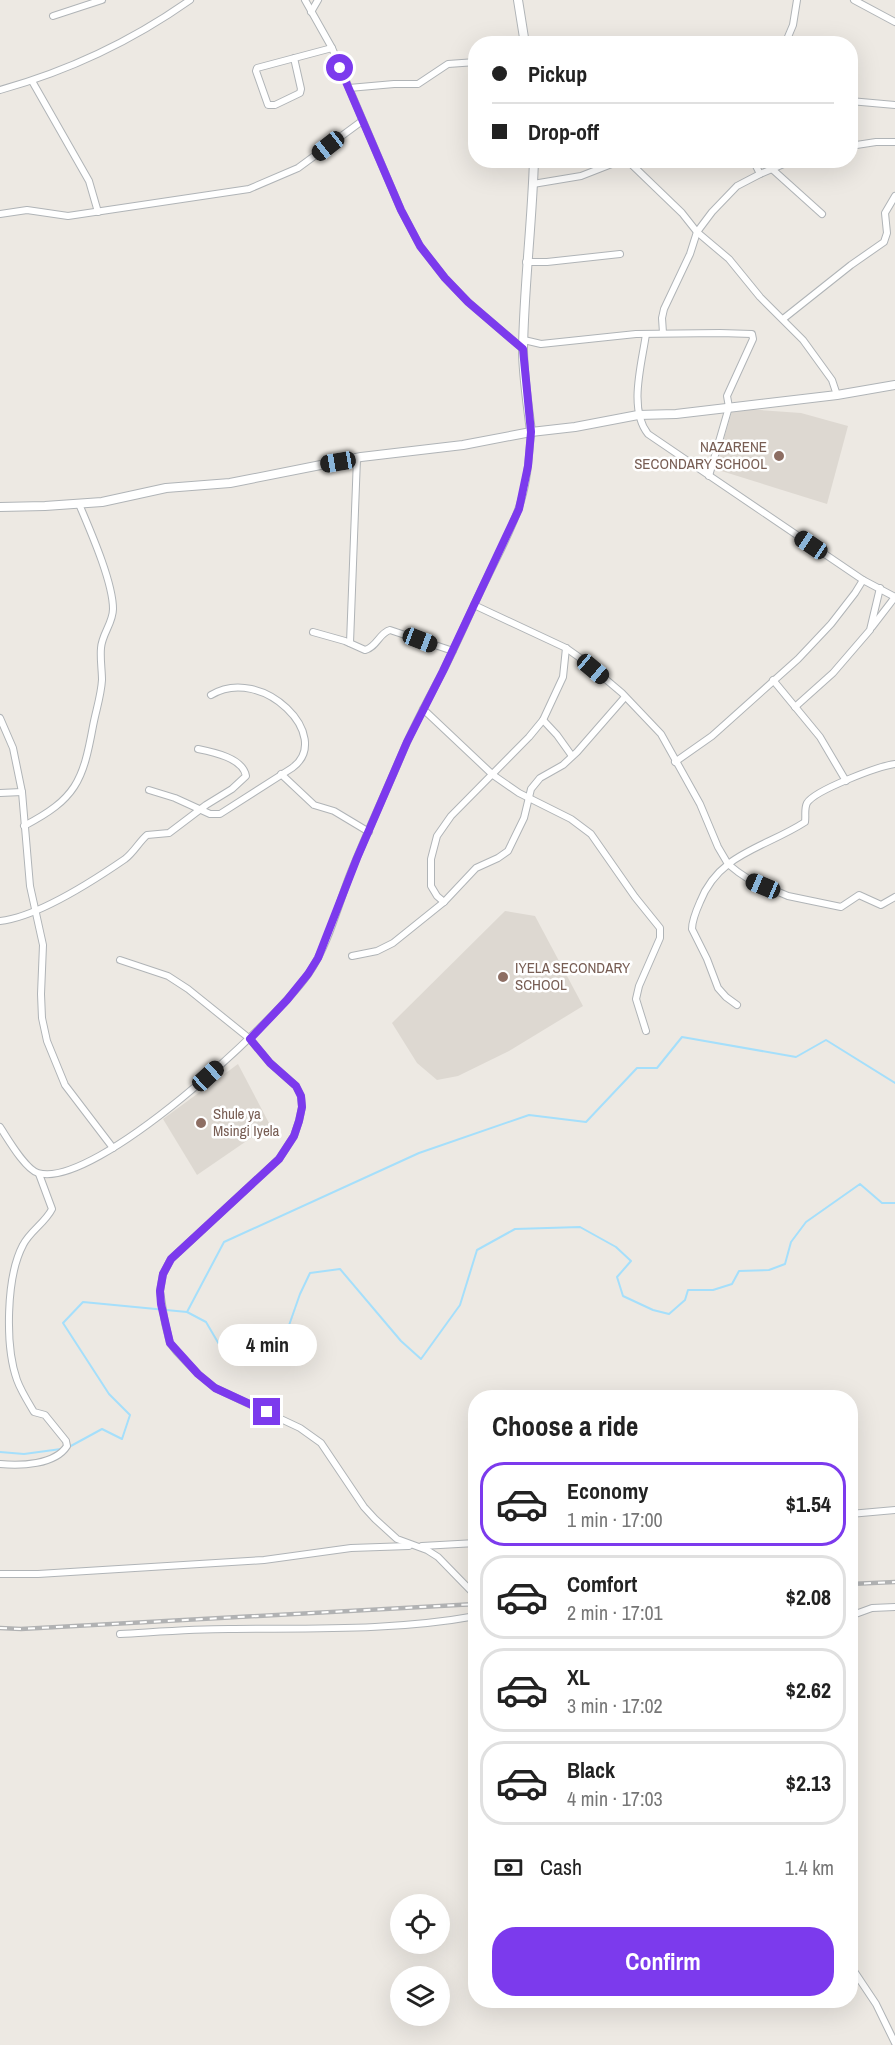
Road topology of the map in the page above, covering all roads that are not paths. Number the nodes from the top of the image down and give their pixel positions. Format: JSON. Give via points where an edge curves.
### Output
{"nodes":[{"id":1,"x":102,"y":0,"type":"edge"},
{"id":2,"x":190,"y":0,"type":"edge"},
{"id":3,"x":305,"y":0,"type":"edge"},
{"id":4,"x":318,"y":0,"type":"edge"},
{"id":5,"x":518,"y":0,"type":"edge"},
{"id":6,"x":797,"y":0,"type":"edge"},
{"id":7,"x":854,"y":0,"type":"edge"},
{"id":8,"x":311,"y":12,"type":"junction"},
{"id":9,"x":53,"y":16,"type":"dead end"},
{"id":10,"x":895,"y":22,"type":"edge"},
{"id":11,"x":524,"y":36,"type":"edge"},
{"id":12,"x":789,"y":36,"type":"edge"},
{"id":13,"x":332,"y":48,"type":"junction"},
{"id":14,"x":294,"y":58,"type":"junction"},
{"id":15,"x":468,"y":63,"type":"edge"},
{"id":16,"x":32,"y":81,"type":"junction"},
{"id":17,"x":349,"y":87,"type":"junction"},
{"id":18,"x":0,"y":90,"type":"edge"},
{"id":19,"x":858,"y":102,"type":"edge"},
{"id":20,"x":895,"y":105,"type":"edge"},
{"id":21,"x":362,"y":121,"type":"junction"},
{"id":22,"x":895,"y":142,"type":"edge"},
{"id":23,"x":858,"y":145,"type":"edge"},
{"id":24,"x":534,"y":168,"type":"edge"},
{"id":25,"x":602,"y":168,"type":"edge"},
{"id":26,"x":633,"y":168,"type":"edge"},
{"id":27,"x":757,"y":168,"type":"edge"},
{"id":28,"x":772,"y":169,"type":"joint"},
{"id":29,"x":760,"y":174,"type":"junction"},
{"id":30,"x":533,"y":184,"type":"junction"},
{"id":31,"x":895,"y":196,"type":"edge"},
{"id":32,"x":98,"y":212,"type":"junction"},
{"id":33,"x":0,"y":214,"type":"edge"},
{"id":34,"x":822,"y":214,"type":"dead end"},
{"id":35,"x":697,"y":232,"type":"junction"},
{"id":36,"x":620,"y":254,"type":"dead end"},
{"id":37,"x":526,"y":262,"type":"junction"},
{"id":38,"x":783,"y":319,"type":"junction"},
{"id":39,"x":663,"y":333,"type":"junction"},
{"id":40,"x":646,"y":334,"type":"junction"},
{"id":41,"x":524,"y":344,"type":"junction"},
{"id":42,"x":895,"y":385,"type":"edge"},
{"id":43,"x":837,"y":395,"type":"junction"},
{"id":44,"x":729,"y":407,"type":"junction"},
{"id":45,"x":638,"y":415,"type":"junction"},
{"id":46,"x":531,"y":432,"type":"junction"},
{"id":47,"x":357,"y":458,"type":"junction"},
{"id":48,"x":709,"y":476,"type":"junction"},
{"id":49,"x":79,"y":504,"type":"junction"},
{"id":50,"x":0,"y":507,"type":"edge"},
{"id":51,"x":863,"y":580,"type":"junction"},
{"id":52,"x":880,"y":588,"type":"junction"},
{"id":53,"x":895,"y":597,"type":"edge"},
{"id":54,"x":474,"y":605,"type":"junction"},
{"id":55,"x":870,"y":630,"type":"junction"},
{"id":56,"x":313,"y":632,"type":"dead end"},
{"id":57,"x":350,"y":643,"type":"junction"},
{"id":58,"x":566,"y":648,"type":"junction"},
{"id":59,"x":453,"y":651,"type":"junction"},
{"id":60,"x":773,"y":680,"type":"junction"},
{"id":61,"x":211,"y":694,"type":"dead end"},
{"id":62,"x":625,"y":697,"type":"junction"},
{"id":63,"x":795,"y":707,"type":"junction"},
{"id":64,"x":423,"y":709,"type":"junction"},
{"id":65,"x":0,"y":718,"type":"edge"},
{"id":66,"x":543,"y":720,"type":"junction"},
{"id":67,"x":198,"y":749,"type":"dead end"},
{"id":68,"x":572,"y":756,"type":"junction"},
{"id":69,"x":675,"y":762,"type":"junction"},
{"id":70,"x":895,"y":764,"type":"edge"},
{"id":71,"x":281,"y":774,"type":"junction"},
{"id":72,"x":493,"y":775,"type":"junction"},
{"id":73,"x":846,"y":781,"type":"junction"},
{"id":74,"x":149,"y":790,"type":"dead end"},
{"id":75,"x":22,"y":792,"type":"junction"},
{"id":76,"x":0,"y":793,"type":"edge"},
{"id":77,"x":528,"y":797,"type":"junction"},
{"id":78,"x":201,"y":809,"type":"junction"},
{"id":79,"x":24,"y":826,"type":"junction"},
{"id":80,"x":369,"y":832,"type":"junction"},
{"id":81,"x":728,"y":864,"type":"junction"},
{"id":82,"x":895,"y":897,"type":"edge"},
{"id":83,"x":444,"y":902,"type":"junction"},
{"id":84,"x":35,"y":910,"type":"junction"},
{"id":85,"x":0,"y":921,"type":"edge"},
{"id":86,"x":352,"y":956,"type":"dead end"},
{"id":87,"x":120,"y":960,"type":"dead end"},
{"id":88,"x":737,"y":1005,"type":"dead end"},
{"id":89,"x":646,"y":1030,"type":"dead end"},
{"id":90,"x":250,"y":1039,"type":"junction"},
{"id":91,"x":0,"y":1127,"type":"edge"},
{"id":92,"x":113,"y":1148,"type":"junction"},
{"id":93,"x":39,"y":1173,"type":"junction"},
{"id":94,"x":0,"y":1464,"type":"edge"},
{"id":95,"x":895,"y":1510,"type":"edge"},
{"id":96,"x":858,"y":1513,"type":"edge"},
{"id":97,"x":468,"y":1543,"type":"edge"},
{"id":98,"x":414,"y":1546,"type":"junction"},
{"id":99,"x":0,"y":1574,"type":"edge"},
{"id":100,"x":468,"y":1588,"type":"edge"},
{"id":101,"x":895,"y":1607,"type":"edge"},
{"id":102,"x":858,"y":1613,"type":"edge"},
{"id":103,"x":468,"y":1617,"type":"edge"},
{"id":104,"x":120,"y":1634,"type":"dead end"},
{"id":105,"x":858,"y":1977,"type":"edge"},
{"id":106,"x":895,"y":2043,"type":"edge"}],
"edges":[{"from":1,"to":9,"type":"street"},
{"from":2,"to":16,"type":"street","via":[[108,49]]},
{"from":3,"to":8,"type":"street"},
{"from":4,"to":8,"type":"street"},
{"from":5,"to":11,"type":"street"},
{"from":6,"to":12,"type":"street"},
{"from":7,"to":10,"type":"street"},
{"from":8,"to":13,"type":"street"},
{"from":13,"to":14,"type":"street"},
{"from":13,"to":17,"type":"street"},
{"from":14,"to":14,"type":"street","via":[[257,68],[268,105],[300,93]]},
{"from":15,"to":17,"type":"street","via":[[442,66],[418,84]]},
{"from":16,"to":18,"type":"street"},
{"from":16,"to":32,"type":"street","via":[[89,181]]},
{"from":17,"to":21,"type":"street"},
{"from":19,"to":20,"type":"street"},
{"from":21,"to":32,"type":"street","via":[[298,168],[249,189]]},
{"from":21,"to":41,"type":"street","via":[[420,246],[468,302]]},
{"from":22,"to":23,"type":"street"},
{"from":24,"to":30,"type":"street"},
{"from":25,"to":30,"type":"street"},
{"from":26,"to":35,"type":"street"},
{"from":27,"to":29,"type":"street"},
{"from":28,"to":29,"type":"street"},
{"from":28,"to":34,"type":"street"},
{"from":29,"to":35,"type":"street","via":[[728,193]]},
{"from":30,"to":37,"type":"street"},
{"from":31,"to":38,"type":"street","via":[[885,213],[884,242]]},
{"from":32,"to":33,"type":"street","via":[[68,216],[27,210]]},
{"from":35,"to":38,"type":"street","via":[[729,259]]},
{"from":35,"to":39,"type":"street","via":[[664,309]]},
{"from":36,"to":37,"type":"street"},
{"from":37,"to":41,"type":"street"},
{"from":38,"to":43,"type":"street","via":[[818,358]]},
{"from":39,"to":40,"type":"street"},
{"from":39,"to":44,"type":"street","via":[[752,334],[727,396]]},
{"from":40,"to":41,"type":"street"},
{"from":40,"to":45,"type":"street"},
{"from":41,"to":46,"type":"street"},
{"from":42,"to":43,"type":"street"},
{"from":43,"to":44,"type":"street"},
{"from":44,"to":45,"type":"street"},
{"from":44,"to":48,"type":"street"},
{"from":45,"to":46,"type":"street"},
{"from":45,"to":48,"type":"street","via":[[648,434]]},
{"from":46,"to":47,"type":"street"},
{"from":46,"to":54,"type":"street","via":[[519,509]]},
{"from":47,"to":49,"type":"street","via":[[230,483],[166,488]]},
{"from":47,"to":57,"type":"street"},
{"from":48,"to":51,"type":"street"},
{"from":49,"to":50,"type":"street"},
{"from":49,"to":79,"type":"street","via":[[105,573],[113,607],[101,650],[100,696],[85,765],[76,784],[55,808]]},
{"from":51,"to":52,"type":"street"},
{"from":51,"to":60,"type":"street","via":[[813,645]]},
{"from":52,"to":53,"type":"street"},
{"from":52,"to":55,"type":"street"},
{"from":53,"to":55,"type":"street"},
{"from":54,"to":58,"type":"street"},
{"from":54,"to":59,"type":"street"},
{"from":55,"to":63,"type":"street","via":[[833,673]]},
{"from":56,"to":57,"type":"street"},
{"from":57,"to":59,"type":"street","via":[[369,650],[390,630]]},
{"from":58,"to":62,"type":"street"},
{"from":58,"to":66,"type":"street","via":[[563,677]]},
{"from":59,"to":64,"type":"street"},
{"from":60,"to":63,"type":"street"},
{"from":60,"to":69,"type":"street","via":[[712,736]]},
{"from":61,"to":71,"type":"street","via":[[227,688],[264,692],[294,715],[303,735],[304,755]]},
{"from":62,"to":68,"type":"street"},
{"from":62,"to":69,"type":"street","via":[[661,734]]},
{"from":63,"to":73,"type":"street","via":[[820,737]]},
{"from":64,"to":72,"type":"street"},
{"from":64,"to":80,"type":"street"},
{"from":65,"to":75,"type":"street","via":[[13,748]]},
{"from":66,"to":68,"type":"street"},
{"from":66,"to":72,"type":"street"},
{"from":67,"to":78,"type":"street","via":[[225,756],[246,773],[239,783]]},
{"from":68,"to":77,"type":"street","via":[[540,778]]},
{"from":69,"to":81,"type":"street","via":[[691,786]]},
{"from":70,"to":73,"type":"street"},
{"from":71,"to":78,"type":"street","via":[[220,814]]},
{"from":71,"to":80,"type":"street","via":[[314,805],[334,811]]},
{"from":72,"to":77,"type":"street"},
{"from":72,"to":83,"type":"street","via":[[451,816],[437,836],[431,859],[431,886]]},
{"from":73,"to":81,"type":"street","via":[[808,802],[803,824]]},
{"from":74,"to":78,"type":"street"},
{"from":75,"to":76,"type":"street"},
{"from":75,"to":79,"type":"street"},
{"from":77,"to":83,"type":"street","via":[[524,818],[508,851],[476,868]]},
{"from":77,"to":89,"type":"street","via":[[560,812],[591,834],[660,928],[636,999]]},
{"from":78,"to":84,"type":"street","via":[[169,833],[147,835],[124,859]]},
{"from":79,"to":84,"type":"street"},
{"from":80,"to":90,"type":"street","via":[[318,958],[287,1000]]},
{"from":81,"to":82,"type":"street","via":[[750,880],[804,900],[841,907],[860,895],[882,905]]},
{"from":81,"to":88,"type":"street","via":[[704,892],[692,929],[718,988]]},
{"from":83,"to":86,"type":"street","via":[[393,943]]},
{"from":84,"to":85,"type":"street"},
{"from":84,"to":92,"type":"street","via":[[43,945],[40,994],[47,1041],[65,1085]]},
{"from":87,"to":90,"type":"street","via":[[175,980]]},
{"from":90,"to":92,"type":"street","via":[[195,1089]]},
{"from":90,"to":98,"type":"street","via":[[296,1086],[302,1107],[299,1121],[279,1159],[171,1259],[160,1291],[170,1343],[215,1388],[300,1428],[321,1443],[364,1507],[397,1539]]},
{"from":91,"to":93,"type":"street","via":[[27,1165]]},
{"from":92,"to":93,"type":"street","via":[[81,1164],[54,1173]]},
{"from":93,"to":94,"type":"street","via":[[52,1209],[24,1242],[17,1259],[9,1303],[10,1342],[15,1373],[25,1396],[34,1412],[51,1421],[67,1446],[44,1462]]},
{"from":95,"to":96,"type":"street"},
{"from":97,"to":98,"type":"street"},
{"from":98,"to":99,"type":"street","via":[[351,1548],[264,1560]]},
{"from":98,"to":100,"type":"street","via":[[438,1557]]},
{"from":101,"to":102,"type":"street"},
{"from":103,"to":104,"type":"street","via":[[399,1625]]},
{"from":105,"to":106,"type":"street"}]}
